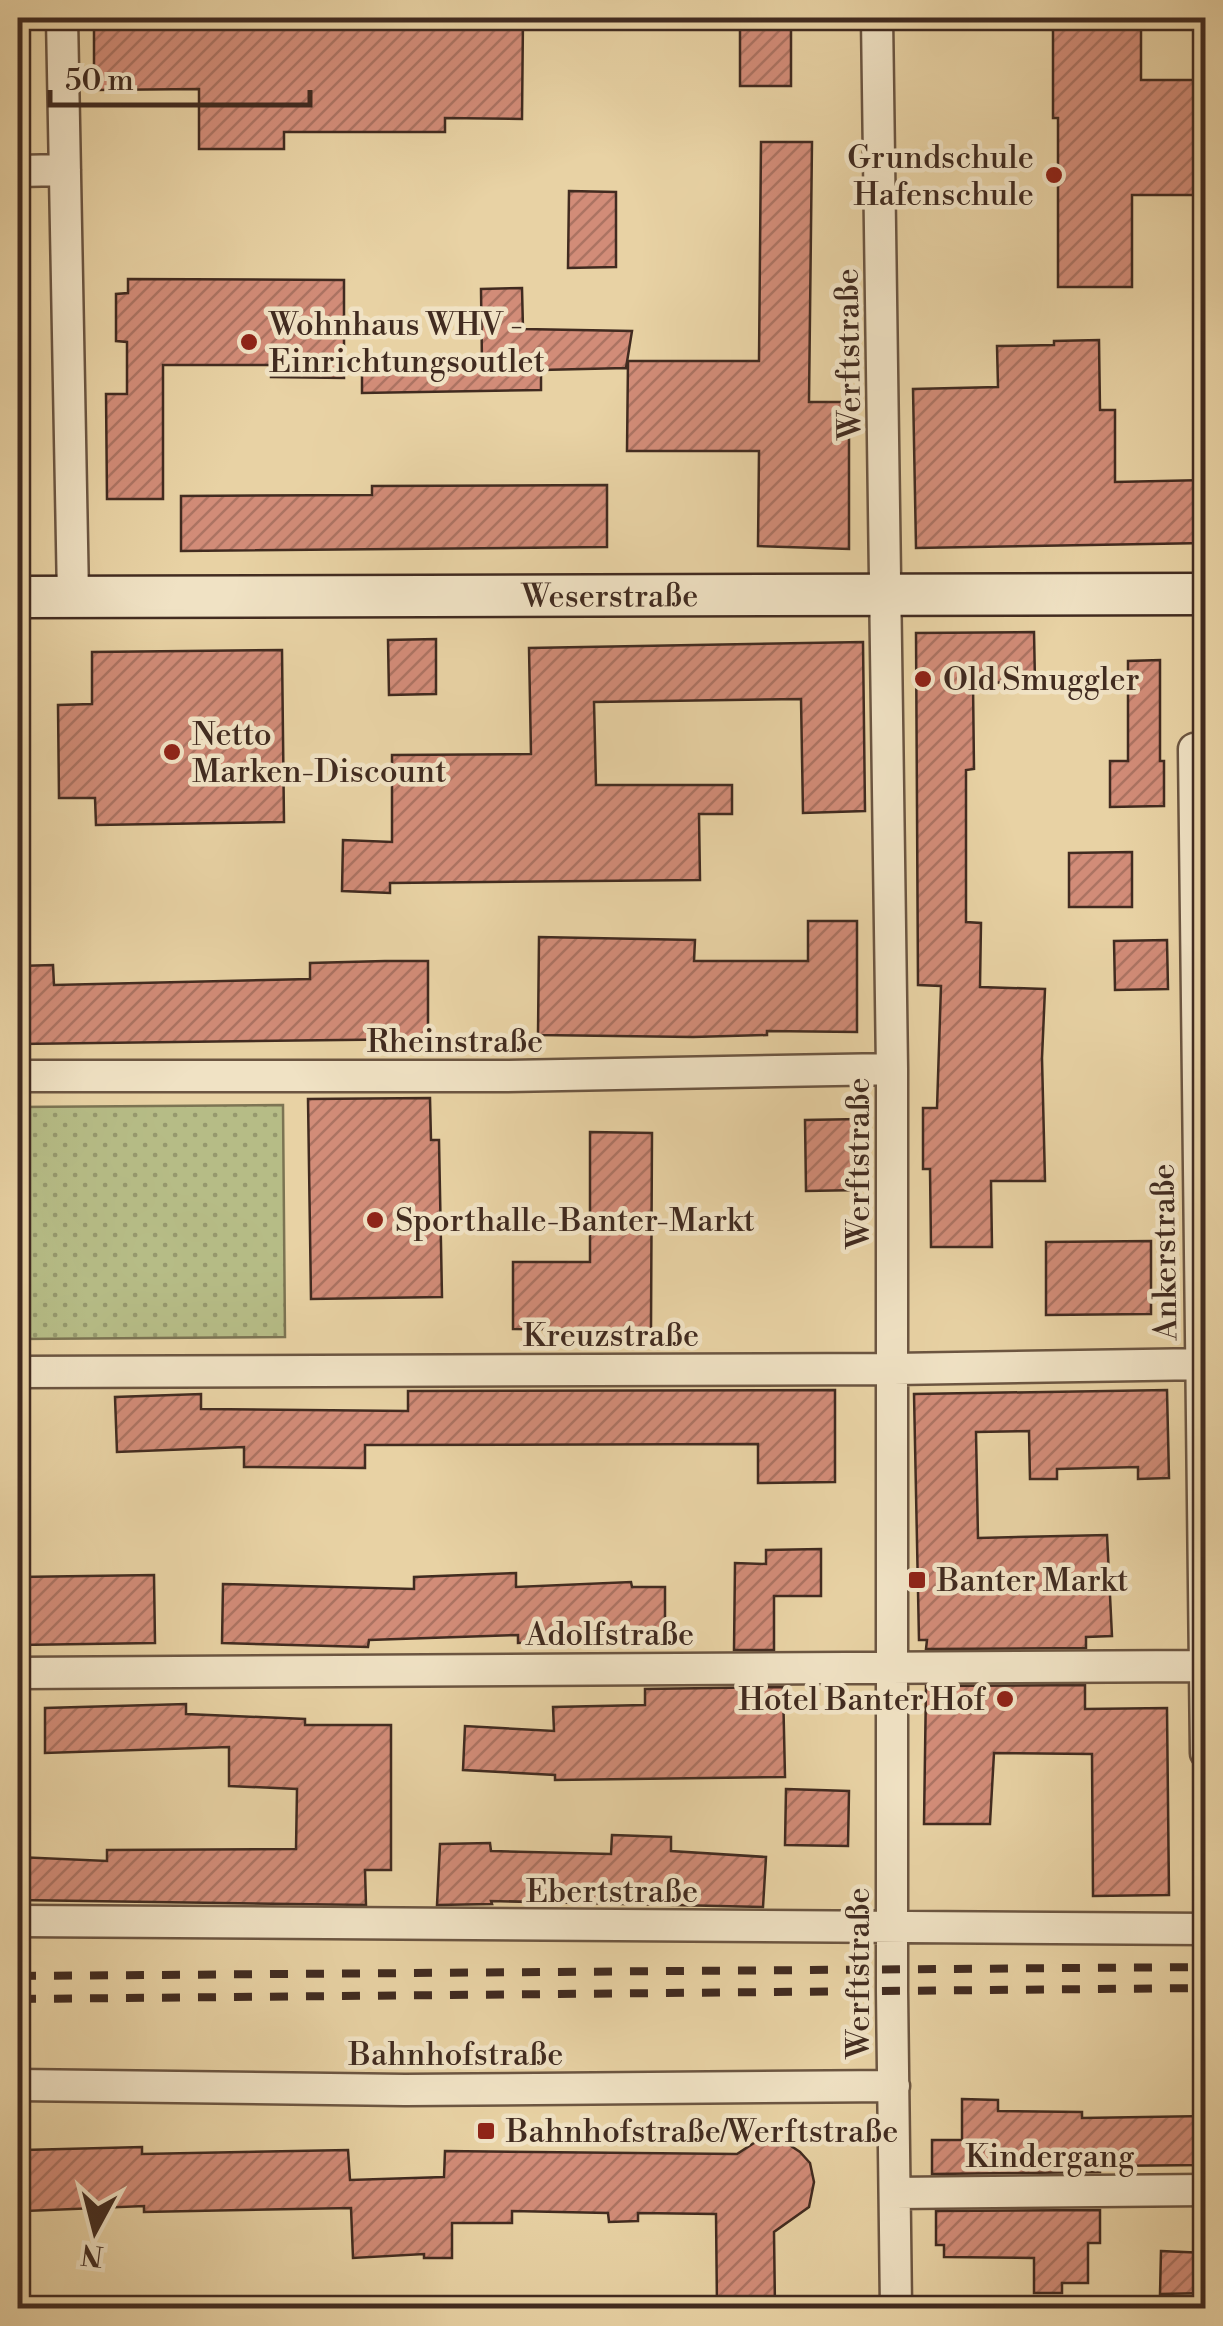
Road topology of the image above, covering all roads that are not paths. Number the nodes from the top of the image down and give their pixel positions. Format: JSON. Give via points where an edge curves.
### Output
{"nodes":[{"id":1,"x":62,"y":18,"type":"edge"},
{"id":2,"x":878,"y":18,"type":"edge"},
{"id":3,"x":65,"y":170,"type":"junction"},
{"id":4,"x":18,"y":171,"type":"edge"},
{"id":5,"x":888,"y":593,"type":"junction"},
{"id":6,"x":1206,"y":594,"type":"edge"},
{"id":7,"x":73,"y":596,"type":"junction"},
{"id":8,"x":18,"y":597,"type":"edge"},
{"id":9,"x":1194,"y":749,"type":"dead end"},
{"id":10,"x":892,"y":1068,"type":"junction"},
{"id":11,"x":18,"y":1076,"type":"edge"},
{"id":12,"x":1203,"y":1364,"type":"edge"},
{"id":13,"x":894,"y":1369,"type":"junction"},
{"id":14,"x":18,"y":1372,"type":"edge"},
{"id":15,"x":1204,"y":1666,"type":"edge"},
{"id":16,"x":893,"y":1667,"type":"junction"},
{"id":17,"x":18,"y":1673,"type":"edge"},
{"id":18,"x":1206,"y":1754,"type":"edge"},
{"id":19,"x":18,"y":1921,"type":"edge"},
{"id":20,"x":892,"y":1928,"type":"junction"},
{"id":21,"x":1206,"y":1929,"type":"edge"},
{"id":22,"x":18,"y":2085,"type":"edge"},
{"id":23,"x":894,"y":2086,"type":"junction"},
{"id":24,"x":1206,"y":2190,"type":"edge"},
{"id":25,"x":895,"y":2192,"type":"junction"},
{"id":26,"x":896,"y":2308,"type":"edge"}],
"edges":[{"from":1,"to":3,"type":"street"},
{"from":2,"to":5,"type":"street","name":"Werftstraße"},
{"from":3,"to":4,"type":"street"},
{"from":3,"to":7,"type":"street"},
{"from":5,"to":6,"type":"street","name":"Weserstraße"},
{"from":5,"to":7,"type":"street","name":"Weserstraße"},
{"from":5,"to":10,"type":"street","name":"Werftstraße"},
{"from":7,"to":8,"type":"street","name":"Weserstraße"},
{"from":9,"to":12,"type":"street","name":"Ankerstraße"},
{"from":10,"to":11,"type":"street","name":"Rheinstraße"},
{"from":10,"to":13,"type":"street","name":"Werftstraße"},
{"from":12,"to":13,"type":"street","name":"Kreuzstraße"},
{"from":12,"to":15,"type":"street","name":"Ankerstraße"},
{"from":13,"to":14,"type":"street","name":"Kreuzstraße"},
{"from":13,"to":16,"type":"street","name":"Werftstraße"},
{"from":15,"to":16,"type":"street","name":"Adolfstraße"},
{"from":15,"to":18,"type":"street","name":"Ankerstraße"},
{"from":16,"to":17,"type":"street","name":"Adolfstraße"},
{"from":16,"to":20,"type":"street","name":"Werftstraße"},
{"from":19,"to":20,"type":"street","name":"Ebertstraße"},
{"from":20,"to":21,"type":"street","name":"Ebertstraße"},
{"from":20,"to":23,"type":"street","name":"Werftstraße"},
{"from":22,"to":23,"type":"street","name":"Bahnhofstraße"},
{"from":23,"to":25,"type":"street","name":"Werftstraße"},
{"from":24,"to":25,"type":"street","name":"Kindergang"},
{"from":25,"to":26,"type":"street","name":"Werftstraße"}]}
